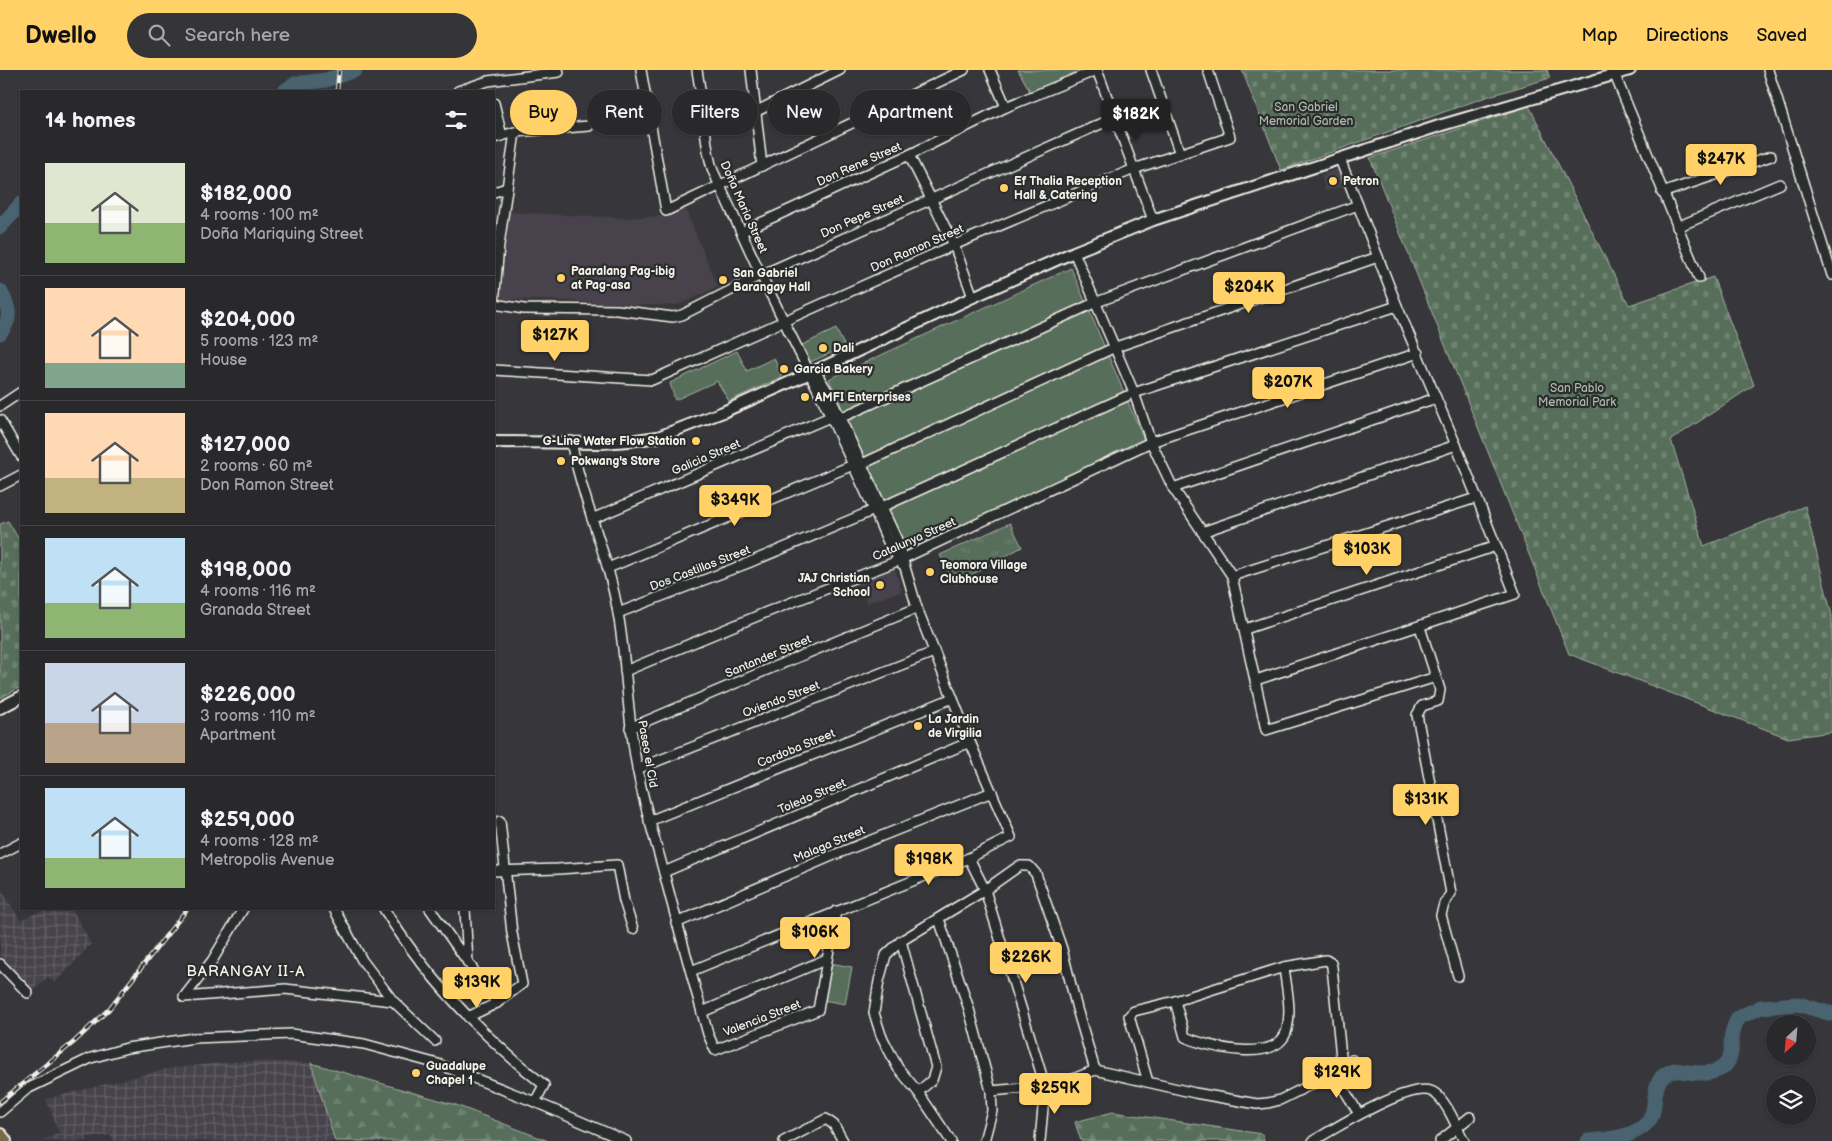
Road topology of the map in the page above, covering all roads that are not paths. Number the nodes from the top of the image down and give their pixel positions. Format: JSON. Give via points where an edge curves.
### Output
{"nodes":[{"id":1,"x":641,"y":70,"type":"edge"},
{"id":2,"x":697,"y":70,"type":"edge"},
{"id":3,"x":751,"y":70,"type":"edge"},
{"id":4,"x":840,"y":70,"type":"edge"},
{"id":5,"x":964,"y":70,"type":"edge"},
{"id":6,"x":990,"y":70,"type":"edge"},
{"id":7,"x":1097,"y":70,"type":"edge"},
{"id":8,"x":1151,"y":70,"type":"edge"},
{"id":9,"x":1208,"y":70,"type":"edge"},
{"id":10,"x":1630,"y":70,"type":"edge"},
{"id":11,"x":1768,"y":70,"type":"edge"},
{"id":12,"x":559,"y":72,"type":"dead end"},
{"id":13,"x":1614,"y":73,"type":"junction"},
{"id":14,"x":488,"y":81,"type":"junction"},
{"id":15,"x":461,"y":90,"type":"edge"},
{"id":16,"x":491,"y":90,"type":"edge"},
{"id":17,"x":753,"y":90,"type":"edge"},
{"id":18,"x":1006,"y":107,"type":"junction"},
{"id":19,"x":758,"y":111,"type":"edge"},
{"id":20,"x":495,"y":112,"type":"edge"},
{"id":21,"x":1114,"y":118,"type":"junction"},
{"id":22,"x":510,"y":133,"type":"edge"},
{"id":23,"x":515,"y":135,"type":"edge"},
{"id":24,"x":758,"y":135,"type":"edge"},
{"id":25,"x":498,"y":137,"type":"edge"},
{"id":26,"x":1180,"y":154,"type":"junction"},
{"id":27,"x":909,"y":155,"type":"junction"},
{"id":28,"x":1771,"y":156,"type":"dead end"},
{"id":29,"x":1340,"y":159,"type":"junction"},
{"id":30,"x":762,"y":166,"type":"junction"},
{"id":31,"x":1134,"y":169,"type":"junction"},
{"id":32,"x":1780,"y":184,"type":"dead end"},
{"id":33,"x":720,"y":185,"type":"junction"},
{"id":34,"x":507,"y":188,"type":"junction"},
{"id":35,"x":495,"y":192,"type":"edge"},
{"id":36,"x":1662,"y":193,"type":"junction"},
{"id":37,"x":930,"y":199,"type":"junction"},
{"id":38,"x":1358,"y":205,"type":"junction"},
{"id":39,"x":1153,"y":220,"type":"junction"},
{"id":40,"x":1677,"y":227,"type":"junction"},
{"id":41,"x":741,"y":232,"type":"junction"},
{"id":42,"x":954,"y":245,"type":"junction"},
{"id":43,"x":496,"y":246,"type":"edge"},
{"id":44,"x":1074,"y":252,"type":"junction"},
{"id":45,"x":1378,"y":257,"type":"junction"},
{"id":46,"x":495,"y":275,"type":"edge"},
{"id":47,"x":761,"y":275,"type":"junction"},
{"id":48,"x":1832,"y":275,"type":"edge"},
{"id":49,"x":1699,"y":278,"type":"dead end"},
{"id":50,"x":974,"y":297,"type":"junction"},
{"id":51,"x":495,"y":304,"type":"edge"},
{"id":52,"x":1093,"y":304,"type":"junction"},
{"id":53,"x":1397,"y":306,"type":"junction"},
{"id":54,"x":784,"y":321,"type":"junction"},
{"id":55,"x":1111,"y":349,"type":"junction"},
{"id":56,"x":1418,"y":353,"type":"junction"},
{"id":57,"x":495,"y":370,"type":"edge"},
{"id":58,"x":812,"y":372,"type":"junction"},
{"id":59,"x":20,"y":393,"type":"edge"},
{"id":60,"x":1130,"y":395,"type":"junction"},
{"id":61,"x":1436,"y":398,"type":"junction"},
{"id":62,"x":0,"y":406,"type":"edge"},
{"id":63,"x":830,"y":417,"type":"junction"},
{"id":64,"x":840,"y":418,"type":"junction"},
{"id":65,"x":0,"y":420,"type":"edge"},
{"id":66,"x":495,"y":442,"type":"edge"},
{"id":67,"x":571,"y":442,"type":"junction"},
{"id":68,"x":1151,"y":442,"type":"junction"},
{"id":69,"x":1456,"y":445,"type":"junction"},
{"id":70,"x":20,"y":454,"type":"edge"},
{"id":71,"x":858,"y":464,"type":"junction"},
{"id":72,"x":20,"y":476,"type":"edge"},
{"id":73,"x":0,"y":486,"type":"edge"},
{"id":74,"x":1173,"y":488,"type":"junction"},
{"id":75,"x":1476,"y":498,"type":"junction"},
{"id":76,"x":878,"y":508,"type":"junction"},
{"id":77,"x":592,"y":519,"type":"junction"},
{"id":78,"x":1202,"y":532,"type":"junction"},
{"id":79,"x":1496,"y":546,"type":"junction"},
{"id":80,"x":902,"y":562,"type":"junction"},
{"id":81,"x":608,"y":568,"type":"junction"},
{"id":82,"x":1232,"y":576,"type":"junction"},
{"id":83,"x":917,"y":608,"type":"junction"},
{"id":84,"x":618,"y":613,"type":"junction"},
{"id":85,"x":1420,"y":627,"type":"junction"},
{"id":86,"x":1245,"y":629,"type":"junction"},
{"id":87,"x":934,"y":652,"type":"junction"},
{"id":88,"x":625,"y":671,"type":"junction"},
{"id":89,"x":1436,"y":677,"type":"junction"},
{"id":90,"x":1256,"y":680,"type":"junction"},
{"id":91,"x":20,"y":698,"type":"edge"},
{"id":92,"x":953,"y":698,"type":"junction"},
{"id":93,"x":0,"y":708,"type":"edge"},
{"id":94,"x":630,"y":728,"type":"junction"},
{"id":95,"x":970,"y":742,"type":"junction"},
{"id":96,"x":637,"y":769,"type":"junction"},
{"id":97,"x":992,"y":792,"type":"junction"},
{"id":98,"x":500,"y":821,"type":"dead end"},
{"id":99,"x":649,"y":821,"type":"junction"},
{"id":100,"x":20,"y":844,"type":"edge"},
{"id":101,"x":0,"y":854,"type":"edge"},
{"id":102,"x":969,"y":858,"type":"junction"},
{"id":103,"x":505,"y":870,"type":"junction"},
{"id":104,"x":495,"y":871,"type":"edge"},
{"id":105,"x":664,"y":872,"type":"junction"},
{"id":106,"x":985,"y":890,"type":"junction"},
{"id":107,"x":242,"y":910,"type":"edge"},
{"id":108,"x":335,"y":910,"type":"edge"},
{"id":109,"x":389,"y":910,"type":"edge"},
{"id":110,"x":431,"y":910,"type":"edge"},
{"id":111,"x":465,"y":910,"type":"edge"},
{"id":112,"x":836,"y":911,"type":"junction"},
{"id":113,"x":939,"y":919,"type":"junction"},
{"id":114,"x":676,"y":923,"type":"junction"},
{"id":115,"x":633,"y":928,"type":"dead end"},
{"id":116,"x":901,"y":941,"type":"junction"},
{"id":117,"x":827,"y":959,"type":"junction"},
{"id":118,"x":468,"y":963,"type":"junction"},
{"id":119,"x":0,"y":964,"type":"edge"},
{"id":120,"x":1284,"y":967,"type":"junction"},
{"id":121,"x":691,"y":972,"type":"junction"},
{"id":122,"x":1458,"y":976,"type":"dead end"},
{"id":123,"x":28,"y":993,"type":"dead end"},
{"id":124,"x":1175,"y":1001,"type":"junction"},
{"id":125,"x":393,"y":1002,"type":"junction"},
{"id":126,"x":497,"y":1003,"type":"junction"},
{"id":127,"x":702,"y":1012,"type":"junction"},
{"id":128,"x":468,"y":1017,"type":"junction"},
{"id":129,"x":435,"y":1041,"type":"dead end"},
{"id":130,"x":715,"y":1050,"type":"joint"},
{"id":131,"x":1352,"y":1060,"type":"dead end"},
{"id":132,"x":1342,"y":1066,"type":"junction"},
{"id":133,"x":1095,"y":1070,"type":"junction"},
{"id":134,"x":1334,"y":1073,"type":"junction"},
{"id":135,"x":1148,"y":1082,"type":"junction"},
{"id":136,"x":1045,"y":1086,"type":"junction"},
{"id":137,"x":918,"y":1092,"type":"junction"},
{"id":138,"x":991,"y":1092,"type":"junction"},
{"id":139,"x":535,"y":1102,"type":"junction"},
{"id":140,"x":0,"y":1112,"type":"edge"},
{"id":141,"x":1359,"y":1114,"type":"junction"},
{"id":142,"x":1470,"y":1117,"type":"dead end"},
{"id":143,"x":1458,"y":1128,"type":"junction"},
{"id":144,"x":0,"y":1136,"type":"edge"},
{"id":145,"x":4,"y":1141,"type":"edge"},
{"id":146,"x":626,"y":1141,"type":"edge"},
{"id":147,"x":784,"y":1141,"type":"edge"},
{"id":148,"x":843,"y":1141,"type":"edge"},
{"id":149,"x":951,"y":1141,"type":"edge"},
{"id":150,"x":984,"y":1141,"type":"edge"},
{"id":151,"x":1040,"y":1141,"type":"edge"},
{"id":152,"x":1313,"y":1141,"type":"edge"},
{"id":153,"x":1440,"y":1141,"type":"edge"},
{"id":154,"x":1464,"y":1141,"type":"edge"}],
"edges":[{"from":1,"to":33,"type":"street","via":[[666,211]]},
{"from":2,"to":33,"type":"street","name":"Doña Maria Street","via":[[708,157]]},
{"from":3,"to":17,"type":"street"},
{"from":4,"to":19,"type":"street"},
{"from":5,"to":30,"type":"street"},
{"from":6,"to":18,"type":"street"},
{"from":7,"to":18,"type":"street","name":"Don Rene Street"},
{"from":7,"to":21,"type":"street"},
{"from":8,"to":26,"type":"street"},
{"from":9,"to":26,"type":"street","name":"Don Ramon Street","via":[[1230,137]]},
{"from":10,"to":13,"type":"street"},
{"from":11,"to":48,"type":"street"},
{"from":12,"to":14,"type":"street"},
{"from":13,"to":29,"type":"street"},
{"from":13,"to":36,"type":"street"},
{"from":14,"to":15,"type":"street"},
{"from":14,"to":16,"type":"street"},
{"from":18,"to":27,"type":"street","name":"Don Rene Street"},
{"from":20,"to":25,"type":"street"},
{"from":21,"to":31,"type":"street"},
{"from":21,"to":37,"type":"street","name":"Don Pepe Street"},
{"from":22,"to":25,"type":"street"},
{"from":23,"to":34,"type":"street"},
{"from":24,"to":30,"type":"street"},
{"from":26,"to":31,"type":"street","name":"Don Ramon Street"},
{"from":27,"to":37,"type":"street"},
{"from":27,"to":41,"type":"street","name":"Don Rene Street"},
{"from":28,"to":36,"type":"street"},
{"from":29,"to":38,"type":"street"},
{"from":29,"to":39,"type":"street"},
{"from":30,"to":33,"type":"street"},
{"from":31,"to":39,"type":"street"},
{"from":31,"to":42,"type":"street","name":"Don Ramon Street"},
{"from":32,"to":40,"type":"street"},
{"from":33,"to":41,"type":"street","name":"Doña Maria Street"},
{"from":34,"to":35,"type":"street"},
{"from":34,"to":43,"type":"street"},
{"from":36,"to":40,"type":"street"},
{"from":37,"to":42,"type":"street"},
{"from":37,"to":47,"type":"street","name":"Don Pepe Street"},
{"from":38,"to":45,"type":"street"},
{"from":38,"to":52,"type":"street"},
{"from":39,"to":44,"type":"street"},
{"from":40,"to":49,"type":"street"},
{"from":41,"to":47,"type":"street","name":"Doña Maria Street"},
{"from":42,"to":50,"type":"street"},
{"from":42,"to":54,"type":"street","name":"Don Ramon Street"},
{"from":43,"to":46,"type":"street"},
{"from":44,"to":50,"type":"street"},
{"from":44,"to":52,"type":"street"},
{"from":45,"to":53,"type":"street"},
{"from":45,"to":55,"type":"street"},
{"from":47,"to":51,"type":"street","name":"Don Pepe Street","via":[[673,317],[617,310],[524,309]]},
{"from":47,"to":54,"type":"street","name":"Doña Maria Street"},
{"from":50,"to":58,"type":"street"},
{"from":52,"to":55,"type":"street"},
{"from":52,"to":64,"type":"street"},
{"from":53,"to":56,"type":"street"},
{"from":53,"to":60,"type":"street","name":"Dos Castillas Street"},
{"from":54,"to":57,"type":"street","name":"Don Ramon Street","via":[[652,380]]},
{"from":54,"to":58,"type":"street","name":"Doña Maria Street"},
{"from":55,"to":60,"type":"street"},
{"from":55,"to":71,"type":"street"},
{"from":56,"to":61,"type":"street"},
{"from":56,"to":68,"type":"street","name":"Catalunya Street"},
{"from":58,"to":63,"type":"street"},
{"from":58,"to":64,"type":"street","via":[[828,392]]},
{"from":58,"to":67,"type":"street","via":[[658,437],[628,442]]},
{"from":59,"to":62,"type":"street"},
{"from":60,"to":68,"type":"street"},
{"from":60,"to":76,"type":"street","name":"Dos Castillas Street"},
{"from":61,"to":69,"type":"street"},
{"from":61,"to":74,"type":"street"},
{"from":63,"to":71,"type":"street"},
{"from":63,"to":77,"type":"street","name":"Galicia Street"},
{"from":64,"to":71,"type":"street"},
{"from":65,"to":70,"type":"street"},
{"from":66,"to":67,"type":"street"},
{"from":67,"to":77,"type":"street","name":"Paseo el Cid"},
{"from":68,"to":74,"type":"street"},
{"from":68,"to":80,"type":"street","name":"Catalunya Street"},
{"from":69,"to":75,"type":"street"},
{"from":69,"to":78,"type":"street"},
{"from":71,"to":76,"type":"street"},
{"from":71,"to":81,"type":"street"},
{"from":72,"to":73,"type":"street"},
{"from":74,"to":78,"type":"street"},
{"from":75,"to":79,"type":"street"},
{"from":75,"to":82,"type":"street"},
{"from":76,"to":80,"type":"street","via":[[897,540]]},
{"from":76,"to":84,"type":"street","name":"Dos Castillas Street"},
{"from":77,"to":81,"type":"street","name":"Paseo el Cid"},
{"from":78,"to":82,"type":"street"},
{"from":79,"to":85,"type":"street","via":[[1516,594]]},
{"from":79,"to":86,"type":"street"},
{"from":80,"to":83,"type":"street"},
{"from":80,"to":88,"type":"street","name":"Catalunya Street","via":[[767,612]]},
{"from":81,"to":84,"type":"street","name":"Paseo el Cid"},
{"from":82,"to":86,"type":"street"},
{"from":83,"to":87,"type":"street"},
{"from":83,"to":94,"type":"street","name":"Santander Street"},
{"from":84,"to":88,"type":"street","name":"Paseo el Cid"},
{"from":85,"to":89,"type":"street"},
{"from":85,"to":90,"type":"street"},
{"from":86,"to":90,"type":"street"},
{"from":87,"to":92,"type":"street"},
{"from":87,"to":96,"type":"street","name":"Oviendo Street"},
{"from":88,"to":94,"type":"street","name":"Paseo el Cid"},
{"from":89,"to":90,"type":"street","via":[[1266,730]]},
{"from":89,"to":122,"type":"street","via":[[1440,690],[1438,701],[1422,706],[1417,715],[1451,893],[1441,915]]},
{"from":91,"to":93,"type":"street"},
{"from":92,"to":95,"type":"street"},
{"from":92,"to":99,"type":"street","name":"Cordoba Street"},
{"from":94,"to":96,"type":"street","name":"Paseo el Cid"},
{"from":95,"to":97,"type":"street"},
{"from":95,"to":105,"type":"street","name":"Toledo Street"},
{"from":96,"to":99,"type":"street","name":"Paseo el Cid"},
{"from":97,"to":102,"type":"street","via":[[1011,836]]},
{"from":97,"to":114,"type":"street","name":"Malaga Street"},
{"from":98,"to":103,"type":"street"},
{"from":99,"to":105,"type":"street","name":"Paseo el Cid"},
{"from":100,"to":101,"type":"street"},
{"from":102,"to":106,"type":"street"},
{"from":102,"to":112,"type":"street"},
{"from":103,"to":104,"type":"street"},
{"from":103,"to":115,"type":"street","via":[[616,865]]},
{"from":103,"to":126,"type":"street","via":[[522,984]]},
{"from":105,"to":114,"type":"street","name":"Paseo el Cid"},
{"from":106,"to":113,"type":"street"},
{"from":106,"to":133,"type":"street","via":[[1019,866],[1029,866],[1036,874],[1062,949]]},
{"from":106,"to":136,"type":"street"},
{"from":107,"to":125,"type":"street","via":[[212,961],[184,997],[285,988]]},
{"from":108,"to":125,"type":"street","via":[[362,960]]},
{"from":109,"to":128,"type":"street","via":[[404,940]]},
{"from":110,"to":118,"type":"street"},
{"from":111,"to":118,"type":"street"},
{"from":112,"to":117,"type":"street"},
{"from":112,"to":121,"type":"street"},
{"from":113,"to":116,"type":"street"},
{"from":113,"to":138,"type":"street","via":[[969,1009]]},
{"from":114,"to":121,"type":"street","name":"Paseo el Cid"},
{"from":116,"to":137,"type":"street","via":[[936,1068],[932,1080]]},
{"from":116,"to":137,"type":"street","via":[[886,955],[878,981],[874,1014],[898,1068]]},
{"from":117,"to":127,"type":"street"},
{"from":117,"to":130,"type":"street","name":"Valencia Street","via":[[818,1010]]},
{"from":118,"to":126,"type":"street"},
{"from":119,"to":123,"type":"street"},
{"from":120,"to":124,"type":"street"},
{"from":120,"to":124,"type":"street","via":[[1289,1005],[1287,1030],[1280,1042],[1263,1050],[1236,1051],[1185,1037]]},
{"from":120,"to":132,"type":"street","via":[[1326,960],[1331,964]]},
{"from":121,"to":127,"type":"street","name":"Paseo el Cid"},
{"from":124,"to":135,"type":"street","via":[[1134,1011],[1130,1016]]},
{"from":125,"to":129,"type":"street"},
{"from":126,"to":128,"type":"street"},
{"from":127,"to":130,"type":"street","name":"Paseo el Cid"},
{"from":128,"to":139,"type":"street","via":[[544,1085]]},
{"from":131,"to":132,"type":"street"},
{"from":132,"to":134,"type":"street"},
{"from":133,"to":135,"type":"street"},
{"from":133,"to":136,"type":"street","via":[[1066,1082]]},
{"from":134,"to":135,"type":"street","via":[[1280,1100],[1257,1104]]},
{"from":134,"to":141,"type":"street"},
{"from":136,"to":138,"type":"street"},
{"from":136,"to":151,"type":"street"},
{"from":137,"to":149,"type":"street"},
{"from":138,"to":150,"type":"street","via":[[992,1111]]},
{"from":139,"to":140,"type":"street","via":[[438,1064],[364,1044],[291,1034],[264,1034],[194,1038],[127,1048],[91,1058],[27,1088]]},
{"from":139,"to":146,"type":"street"},
{"from":141,"to":143,"type":"street","via":[[1379,1104],[1427,1090],[1440,1098]]},
{"from":141,"to":152,"type":"street"},
{"from":142,"to":143,"type":"street"},
{"from":143,"to":153,"type":"street"},
{"from":143,"to":154,"type":"street"},
{"from":144,"to":145,"type":"main road"},
{"from":147,"to":148,"type":"street","via":[[826,1119],[834,1125]]}]}
